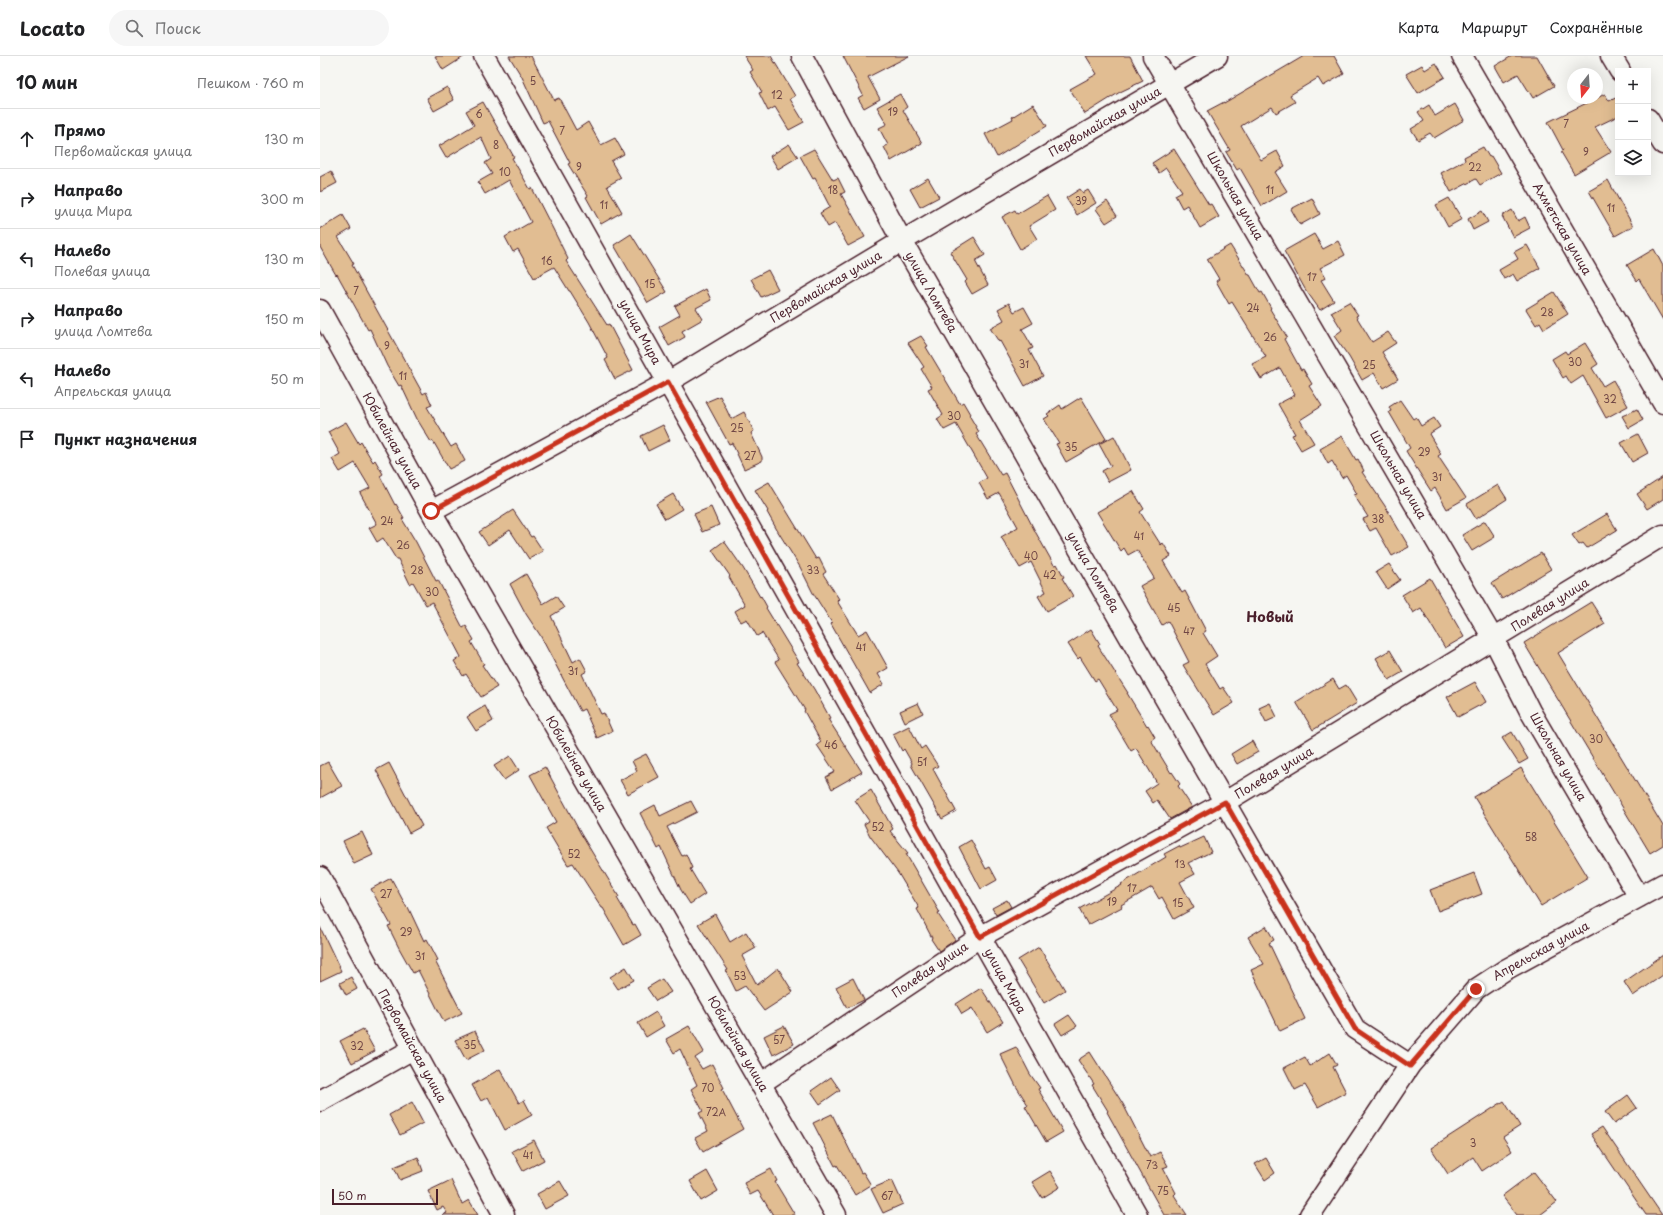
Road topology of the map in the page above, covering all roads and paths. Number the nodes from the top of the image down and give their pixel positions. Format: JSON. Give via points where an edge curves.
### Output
{"nodes":[{"id":1,"x":484,"y":56,"type":"edge"},
{"id":2,"x":802,"y":56,"type":"edge"},
{"id":3,"x":1153,"y":56,"type":"edge"},
{"id":4,"x":1218,"y":56,"type":"edge"},
{"id":5,"x":1462,"y":56,"type":"edge"},
{"id":6,"x":1611,"y":56,"type":"edge"},
{"id":7,"x":1618,"y":68,"type":"edge"},
{"id":8,"x":1169,"y":84,"type":"junction"},
{"id":9,"x":1651,"y":124,"type":"edge"},
{"id":10,"x":1663,"y":144,"type":"edge"},
{"id":11,"x":902,"y":241,"type":"junction"},
{"id":12,"x":320,"y":310,"type":"edge"},
{"id":13,"x":668,"y":382,"type":"junction"},
{"id":14,"x":1663,"y":402,"type":"edge"},
{"id":15,"x":431,"y":511,"type":"junction"},
{"id":16,"x":1663,"y":536,"type":"edge"},
{"id":17,"x":1494,"y":640,"type":"junction"},
{"id":18,"x":1225,"y":802,"type":"junction"},
{"id":19,"x":320,"y":877,"type":"edge"},
{"id":20,"x":1663,"y":884,"type":"edge"},
{"id":21,"x":1639,"y":897,"type":"junction"},
{"id":22,"x":980,"y":937,"type":"junction"},
{"id":23,"x":413,"y":1049,"type":"junction"},
{"id":24,"x":1410,"y":1066,"type":"junction"},
{"id":25,"x":760,"y":1084,"type":"junction"},
{"id":26,"x":320,"y":1101,"type":"edge"},
{"id":27,"x":504,"y":1215,"type":"edge"},
{"id":28,"x":836,"y":1215,"type":"edge"},
{"id":29,"x":1137,"y":1215,"type":"edge"},
{"id":30,"x":1310,"y":1215,"type":"edge"}],
"edges":[{"from":1,"to":13,"type":"street","name":"улица Мира"},
{"from":2,"to":11,"type":"street","name":"улица Ломтева"},
{"from":3,"to":8,"type":"street","name":"Школьная улица"},
{"from":4,"to":8,"type":"street","name":"Первомайская улица"},
{"from":5,"to":14,"type":"street","name":"Ахметская улица"},
{"from":6,"to":7,"type":"street"},
{"from":8,"to":11,"type":"street","name":"Первомайская улица"},
{"from":8,"to":17,"type":"street","name":"Школьная улица"},
{"from":9,"to":10,"type":"street"},
{"from":11,"to":13,"type":"street","name":"Первомайская улица"},
{"from":11,"to":18,"type":"street","name":"улица Ломтева"},
{"from":12,"to":15,"type":"street","name":"Юбилейная улица"},
{"from":13,"to":15,"type":"street","name":"Первомайская улица"},
{"from":13,"to":22,"type":"street","name":"улица Мира"},
{"from":15,"to":25,"type":"street","name":"Юбилейная улица"},
{"from":16,"to":17,"type":"street","name":"Полевая улица"},
{"from":17,"to":18,"type":"street","name":"Полевая улица"},
{"from":17,"to":21,"type":"street","name":"Школьная улица","via":[[1530,711]]},
{"from":18,"to":22,"type":"street","name":"Полевая улица"},
{"from":18,"to":24,"type":"street","name":"улица Ломтева","via":[[1355,1029]]},
{"from":19,"to":23,"type":"street","name":"Первомайская улица"},
{"from":20,"to":21,"type":"street","name":"Апрельская улица"},
{"from":21,"to":24,"type":"street","name":"Апрельская улица","via":[[1505,970],[1476,989]]},
{"from":22,"to":25,"type":"street","name":"Полевая улица"},
{"from":22,"to":29,"type":"street","name":"улица Мира"},
{"from":23,"to":26,"type":"street"},
{"from":23,"to":27,"type":"street","name":"Первомайская улица"},
{"from":24,"to":30,"type":"street","name":"Апрельская улица"},
{"from":25,"to":28,"type":"street","name":"Юбилейная улица"}]}
